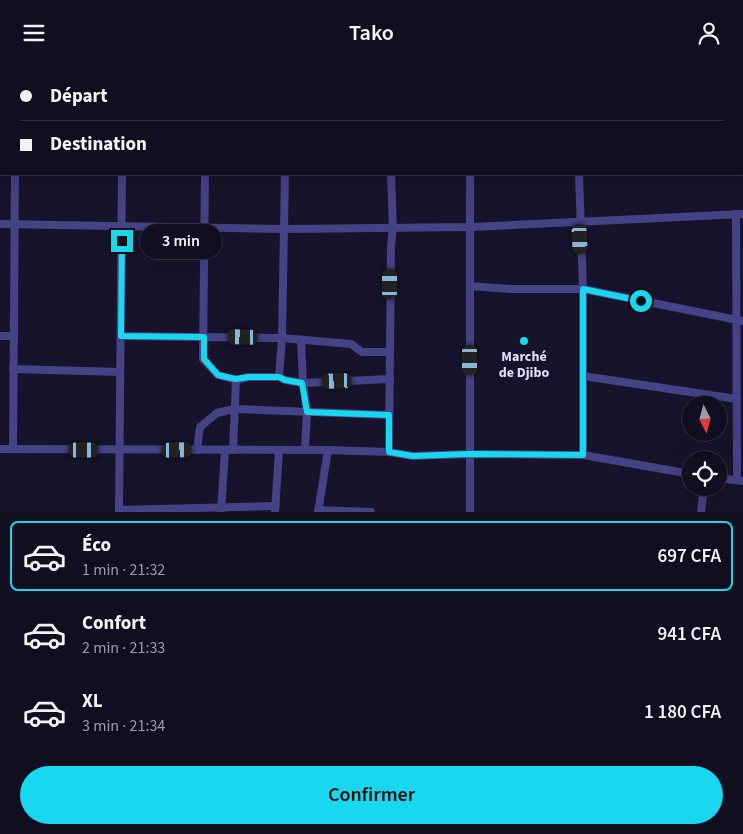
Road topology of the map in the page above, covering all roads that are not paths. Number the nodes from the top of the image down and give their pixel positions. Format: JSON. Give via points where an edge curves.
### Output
{"nodes":[{"id":1,"x":15,"y":175,"type":"edge"},
{"id":2,"x":122,"y":175,"type":"edge"},
{"id":3,"x":205,"y":175,"type":"edge"},
{"id":4,"x":284,"y":175,"type":"edge"},
{"id":5,"x":391,"y":175,"type":"edge"},
{"id":6,"x":470,"y":175,"type":"edge"},
{"id":7,"x":579,"y":175,"type":"edge"},
{"id":8,"x":740,"y":214,"type":"edge"},
{"id":9,"x":580,"y":222,"type":"junction"},
{"id":10,"x":0,"y":224,"type":"edge"},
{"id":11,"x":14,"y":224,"type":"junction"},
{"id":12,"x":122,"y":226,"type":"junction"},
{"id":13,"x":471,"y":227,"type":"junction"},
{"id":14,"x":204,"y":228,"type":"junction"},
{"id":15,"x":393,"y":228,"type":"junction"},
{"id":16,"x":284,"y":229,"type":"junction"},
{"id":17,"x":470,"y":286,"type":"junction"},
{"id":18,"x":583,"y":289,"type":"junction"},
{"id":19,"x":740,"y":320,"type":"edge"},
{"id":20,"x":0,"y":336,"type":"edge"},
{"id":21,"x":14,"y":336,"type":"junction"},
{"id":22,"x":121,"y":336,"type":"junction"},
{"id":23,"x":204,"y":337,"type":"junction"},
{"id":24,"x":282,"y":338,"type":"junction"},
{"id":25,"x":301,"y":340,"type":"junction"},
{"id":26,"x":390,"y":352,"type":"junction"},
{"id":27,"x":13,"y":369,"type":"junction"},
{"id":28,"x":120,"y":373,"type":"junction"},
{"id":29,"x":583,"y":376,"type":"junction"},
{"id":30,"x":279,"y":377,"type":"junction"},
{"id":31,"x":236,"y":379,"type":"junction"},
{"id":32,"x":390,"y":379,"type":"junction"},
{"id":33,"x":302,"y":383,"type":"junction"},
{"id":34,"x":737,"y":399,"type":"junction"},
{"id":35,"x":234,"y":409,"type":"junction"},
{"id":36,"x":307,"y":412,"type":"junction"},
{"id":37,"x":389,"y":415,"type":"junction"},
{"id":38,"x":0,"y":449,"type":"edge"},
{"id":39,"x":13,"y":449,"type":"junction"},
{"id":40,"x":120,"y":450,"type":"junction"},
{"id":41,"x":197,"y":450,"type":"junction"},
{"id":42,"x":229,"y":450,"type":"junction"},
{"id":43,"x":279,"y":450,"type":"junction"},
{"id":44,"x":305,"y":450,"type":"junction"},
{"id":45,"x":328,"y":450,"type":"junction"},
{"id":46,"x":389,"y":452,"type":"junction"},
{"id":47,"x":469,"y":454,"type":"junction"},
{"id":48,"x":583,"y":455,"type":"junction"},
{"id":49,"x":682,"y":472,"type":"edge"},
{"id":50,"x":727,"y":479,"type":"edge"},
{"id":51,"x":740,"y":481,"type":"edge"},
{"id":52,"x":703,"y":496,"type":"edge"},
{"id":53,"x":221,"y":509,"type":"edge"},
{"id":54,"x":275,"y":509,"type":"edge"},
{"id":55,"x":119,"y":511,"type":"edge"},
{"id":56,"x":318,"y":511,"type":"edge"},
{"id":57,"x":371,"y":511,"type":"edge"},
{"id":58,"x":470,"y":511,"type":"edge"},
{"id":59,"x":701,"y":511,"type":"edge"}],
"edges":[{"from":1,"to":11,"type":"street"},
{"from":2,"to":12,"type":"street"},
{"from":3,"to":14,"type":"street"},
{"from":4,"to":16,"type":"street"},
{"from":5,"to":15,"type":"street"},
{"from":6,"to":13,"type":"street"},
{"from":7,"to":9,"type":"street"},
{"from":8,"to":9,"type":"street"},
{"from":8,"to":19,"type":"street"},
{"from":9,"to":13,"type":"street"},
{"from":9,"to":18,"type":"street"},
{"from":10,"to":11,"type":"street"},
{"from":11,"to":12,"type":"street"},
{"from":11,"to":21,"type":"street"},
{"from":12,"to":14,"type":"street"},
{"from":12,"to":22,"type":"street"},
{"from":13,"to":15,"type":"street"},
{"from":13,"to":17,"type":"street"},
{"from":14,"to":16,"type":"street"},
{"from":14,"to":23,"type":"street"},
{"from":15,"to":16,"type":"street"},
{"from":15,"to":26,"type":"street"},
{"from":16,"to":24,"type":"street"},
{"from":17,"to":18,"type":"street"},
{"from":17,"to":47,"type":"street"},
{"from":18,"to":19,"type":"street"},
{"from":18,"to":29,"type":"street"},
{"from":19,"to":34,"type":"street"},
{"from":20,"to":21,"type":"street"},
{"from":21,"to":27,"type":"street"},
{"from":22,"to":23,"type":"street"},
{"from":22,"to":28,"type":"street"},
{"from":23,"to":24,"type":"street"},
{"from":23,"to":31,"type":"street","via":[[204,359],[218,375]]},
{"from":24,"to":25,"type":"street"},
{"from":24,"to":30,"type":"street"},
{"from":25,"to":26,"type":"street","via":[[351,344],[362,352]]},
{"from":25,"to":33,"type":"street"},
{"from":26,"to":32,"type":"street"},
{"from":27,"to":28,"type":"street"},
{"from":27,"to":39,"type":"street"},
{"from":28,"to":40,"type":"street"},
{"from":29,"to":34,"type":"street"},
{"from":29,"to":48,"type":"street"},
{"from":30,"to":31,"type":"street"},
{"from":30,"to":33,"type":"street"},
{"from":31,"to":35,"type":"street"},
{"from":32,"to":33,"type":"street"},
{"from":32,"to":37,"type":"street"},
{"from":33,"to":36,"type":"street"},
{"from":34,"to":51,"type":"street"},
{"from":35,"to":36,"type":"street"},
{"from":35,"to":41,"type":"street","via":[[217,413],[200,427]]},
{"from":35,"to":42,"type":"street"},
{"from":36,"to":37,"type":"street"},
{"from":36,"to":44,"type":"street"},
{"from":37,"to":46,"type":"street"},
{"from":38,"to":39,"type":"street"},
{"from":39,"to":40,"type":"street"},
{"from":40,"to":41,"type":"street"},
{"from":40,"to":55,"type":"street"},
{"from":41,"to":42,"type":"street"},
{"from":42,"to":43,"type":"street"},
{"from":42,"to":53,"type":"street"},
{"from":43,"to":44,"type":"street"},
{"from":43,"to":54,"type":"street"},
{"from":44,"to":45,"type":"street"},
{"from":45,"to":46,"type":"street"},
{"from":45,"to":56,"type":"street"},
{"from":46,"to":47,"type":"street","via":[[413,456]]},
{"from":47,"to":48,"type":"street"},
{"from":47,"to":58,"type":"street"},
{"from":48,"to":49,"type":"street"},
{"from":50,"to":51,"type":"street"},
{"from":52,"to":59,"type":"street"},
{"from":53,"to":54,"type":"street"},
{"from":53,"to":55,"type":"street"},
{"from":56,"to":57,"type":"street"}]}
